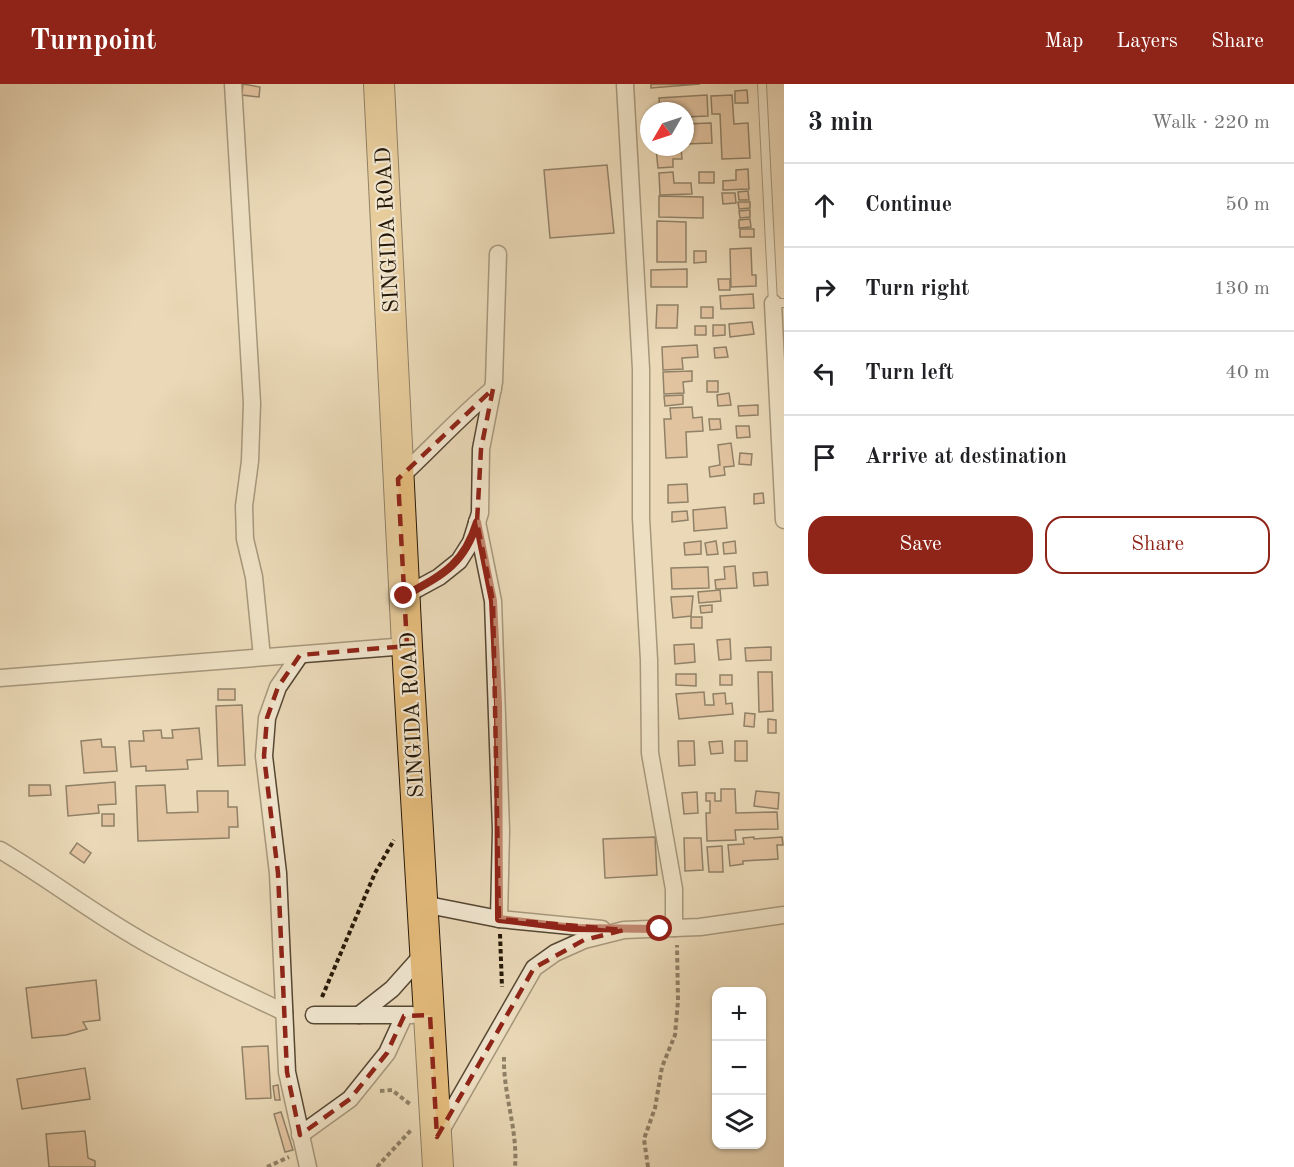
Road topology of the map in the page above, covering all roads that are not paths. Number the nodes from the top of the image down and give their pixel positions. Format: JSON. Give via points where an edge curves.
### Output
{"nodes":[{"id":1,"x":233,"y":84,"type":"edge"},
{"id":2,"x":379,"y":84,"type":"edge"},
{"id":3,"x":625,"y":84,"type":"edge"},
{"id":4,"x":762,"y":84,"type":"edge"},
{"id":5,"x":498,"y":254,"type":"dead end"},
{"id":6,"x":779,"y":303,"type":"edge"},
{"id":7,"x":493,"y":388,"type":"junction"},
{"id":8,"x":398,"y":479,"type":"junction"},
{"id":9,"x":784,"y":520,"type":"edge"},
{"id":10,"x":477,"y":522,"type":"junction"},
{"id":11,"x":404,"y":596,"type":"junction"},
{"id":12,"x":407,"y":646,"type":"junction"},
{"id":13,"x":300,"y":655,"type":"junction"},
{"id":14,"x":262,"y":657,"type":"junction"},
{"id":15,"x":0,"y":678,"type":"edge"},
{"id":16,"x":0,"y":850,"type":"edge"},
{"id":17,"x":423,"y":904,"type":"junction"},
{"id":18,"x":784,"y":915,"type":"edge"},
{"id":19,"x":499,"y":919,"type":"junction"},
{"id":20,"x":674,"y":928,"type":"junction"},
{"id":21,"x":624,"y":930,"type":"junction"},
{"id":22,"x":426,"y":951,"type":"junction"},
{"id":23,"x":284,"y":1012,"type":"junction"},
{"id":24,"x":314,"y":1015,"type":"road end"},
{"id":25,"x":359,"y":1015,"type":"junction"},
{"id":26,"x":417,"y":1015,"type":"junction"},
{"id":27,"x":436,"y":1122,"type":"junction"},
{"id":28,"x":300,"y":1135,"type":"junction"},
{"id":29,"x":308,"y":1167,"type":"edge"},
{"id":30,"x":438,"y":1167,"type":"edge"}],
"edges":[{"from":1,"to":14,"type":"street","via":[[252,403],[244,506]]},
{"from":2,"to":8,"type":"highway","name":"SINGIDA ROAD"},
{"from":3,"to":20,"type":"street","via":[[641,369],[641,518],[650,753],[674,889]]},
{"from":4,"to":6,"type":"lane"},
{"from":5,"to":7,"type":"street"},
{"from":6,"to":9,"type":"street"},
{"from":7,"to":8,"type":"street"},
{"from":7,"to":10,"type":"street","via":[[481,449]]},
{"from":8,"to":11,"type":"highway","name":"SINGIDA ROAD"},
{"from":10,"to":11,"type":"street","via":[[459,561]]},
{"from":10,"to":19,"type":"street","via":[[493,601],[498,704]]},
{"from":11,"to":12,"type":"highway","name":"SINGIDA ROAD"},
{"from":12,"to":13,"type":"street"},
{"from":12,"to":17,"type":"highway","name":"SINGIDA ROAD"},
{"from":13,"to":14,"type":"street"},
{"from":13,"to":23,"type":"street","via":[[278,687],[267,718],[264,756],[278,873]]},
{"from":14,"to":15,"type":"street"},
{"from":16,"to":23,"type":"street","via":[[144,943]]},
{"from":17,"to":19,"type":"street"},
{"from":17,"to":22,"type":"highway","name":"SINGIDA ROAD"},
{"from":18,"to":20,"type":"street"},
{"from":19,"to":21,"type":"street"},
{"from":20,"to":21,"type":"street"},
{"from":21,"to":27,"type":"street","via":[[584,940],[534,968],[505,1022]]},
{"from":22,"to":25,"type":"street","via":[[392,989]]},
{"from":22,"to":26,"type":"highway","name":"SINGIDA ROAD"},
{"from":23,"to":28,"type":"street","via":[[287,1072]]},
{"from":24,"to":25,"type":"street"},
{"from":25,"to":26,"type":"street"},
{"from":26,"to":27,"type":"highway","name":"SINGIDA ROAD"},
{"from":26,"to":28,"type":"street","via":[[355,1093]]},
{"from":27,"to":30,"type":"highway","name":"SINGIDA ROAD"},
{"from":28,"to":29,"type":"street"}]}
